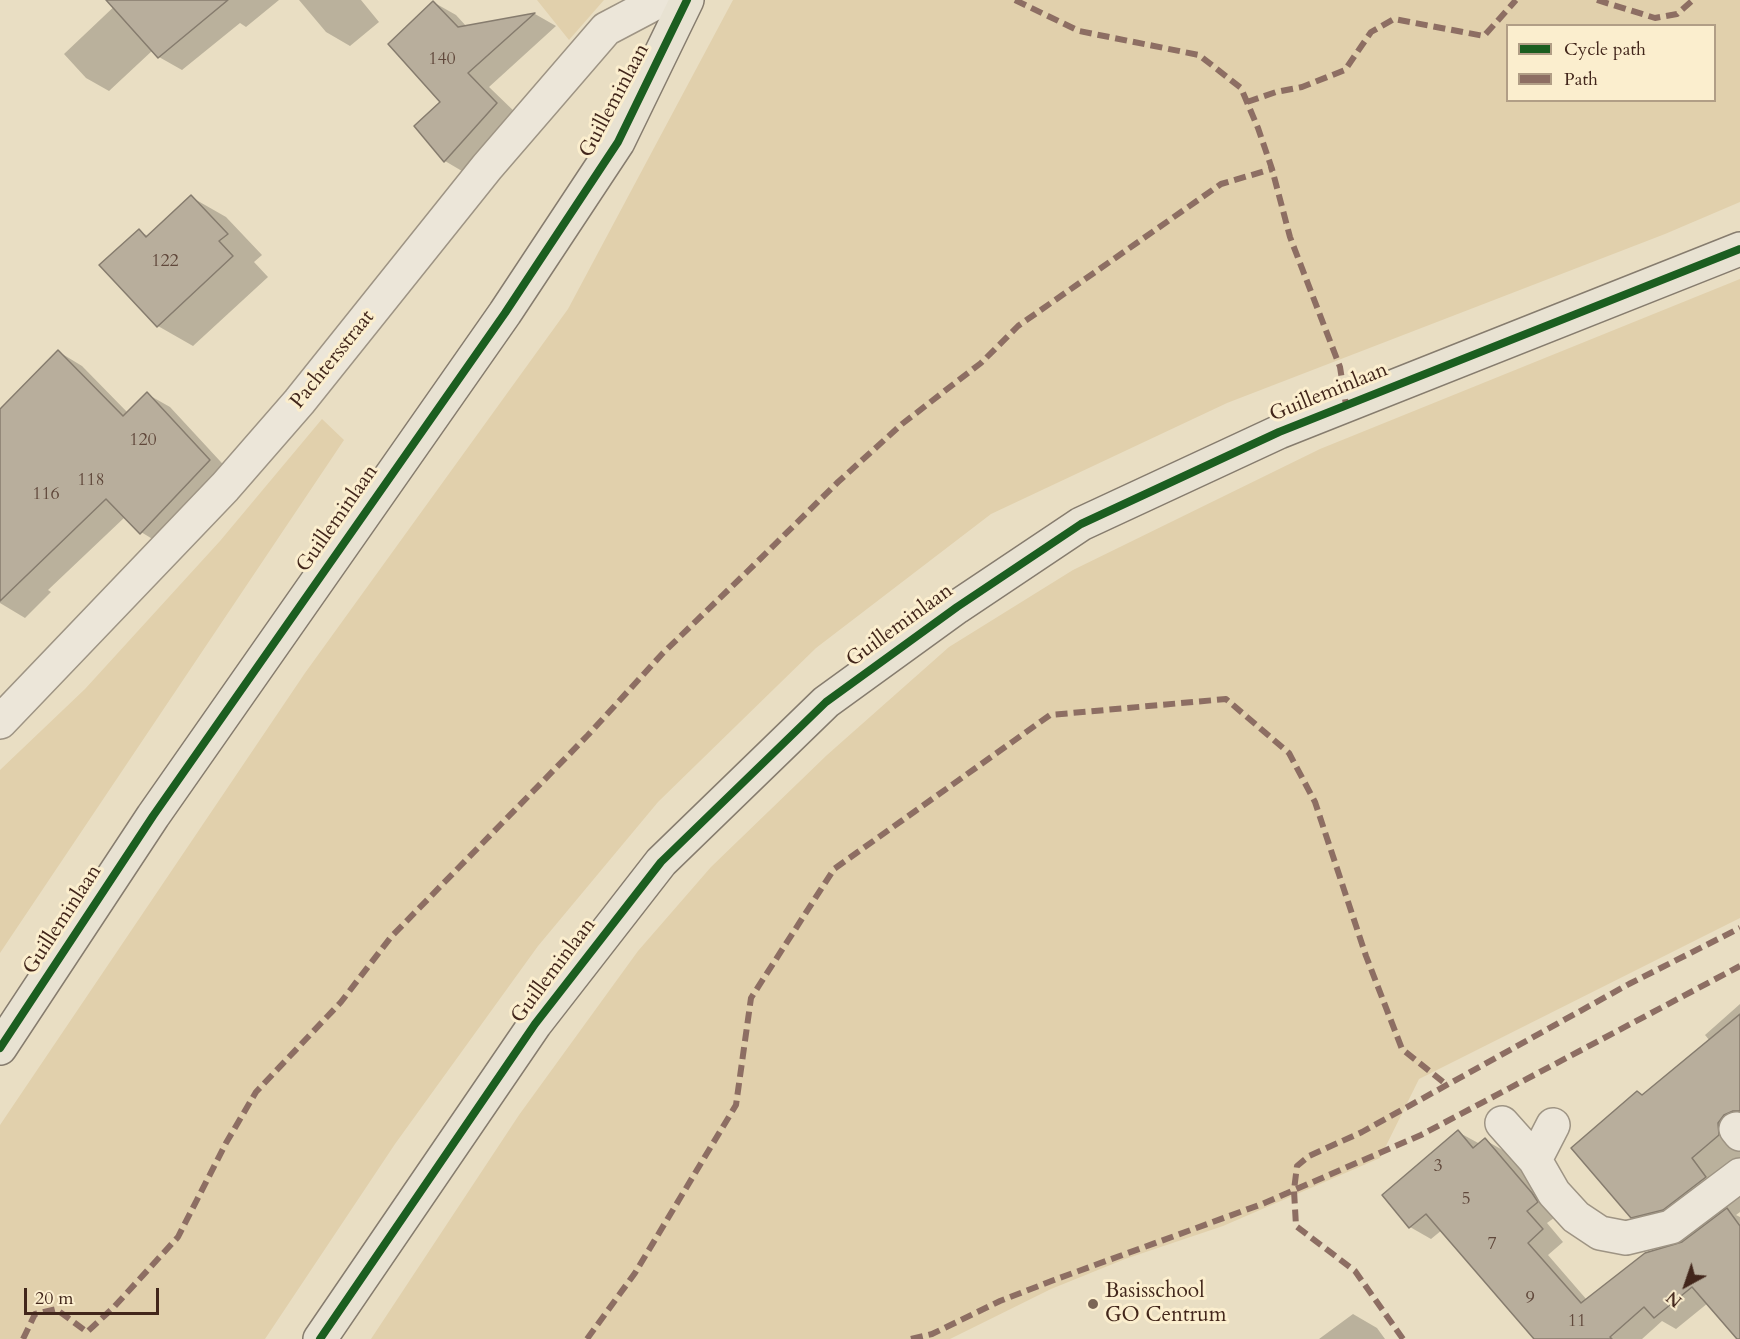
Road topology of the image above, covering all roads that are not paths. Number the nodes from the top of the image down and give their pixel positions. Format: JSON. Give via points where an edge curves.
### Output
{"nodes":[{"id":1,"x":661,"y":0,"type":"edge"},
{"id":2,"x":687,"y":0,"type":"edge"},
{"id":3,"x":1740,"y":249,"type":"edge"},
{"id":4,"x":0,"y":722,"type":"edge"},
{"id":5,"x":0,"y":1048,"type":"edge"},
{"id":6,"x":1502,"y":1123,"type":"dead end"},
{"id":7,"x":1553,"y":1125,"type":"dead end"},
{"id":8,"x":1535,"y":1160,"type":"junction"},
{"id":9,"x":1740,"y":1175,"type":"edge"},
{"id":10,"x":320,"y":1339,"type":"edge"}],
"edges":[{"from":1,"to":4,"type":"street","name":"Pachtersstraat","via":[[606,29],[487,167],[306,394],[225,488]]},
{"from":2,"to":5,"type":"main road","name":"Guilleminlaan","via":[[618,142],[505,313],[153,816]]},
{"from":3,"to":10,"type":"main road","name":"Guilleminlaan","via":[[1279,432],[1081,524],[826,702],[661,862],[535,1024]]},
{"from":6,"to":8,"type":"street"},
{"from":7,"to":8,"type":"street"},
{"from":8,"to":9,"type":"street","via":[[1554,1193],[1576,1217],[1600,1233],[1626,1238],[1671,1227]]}]}
